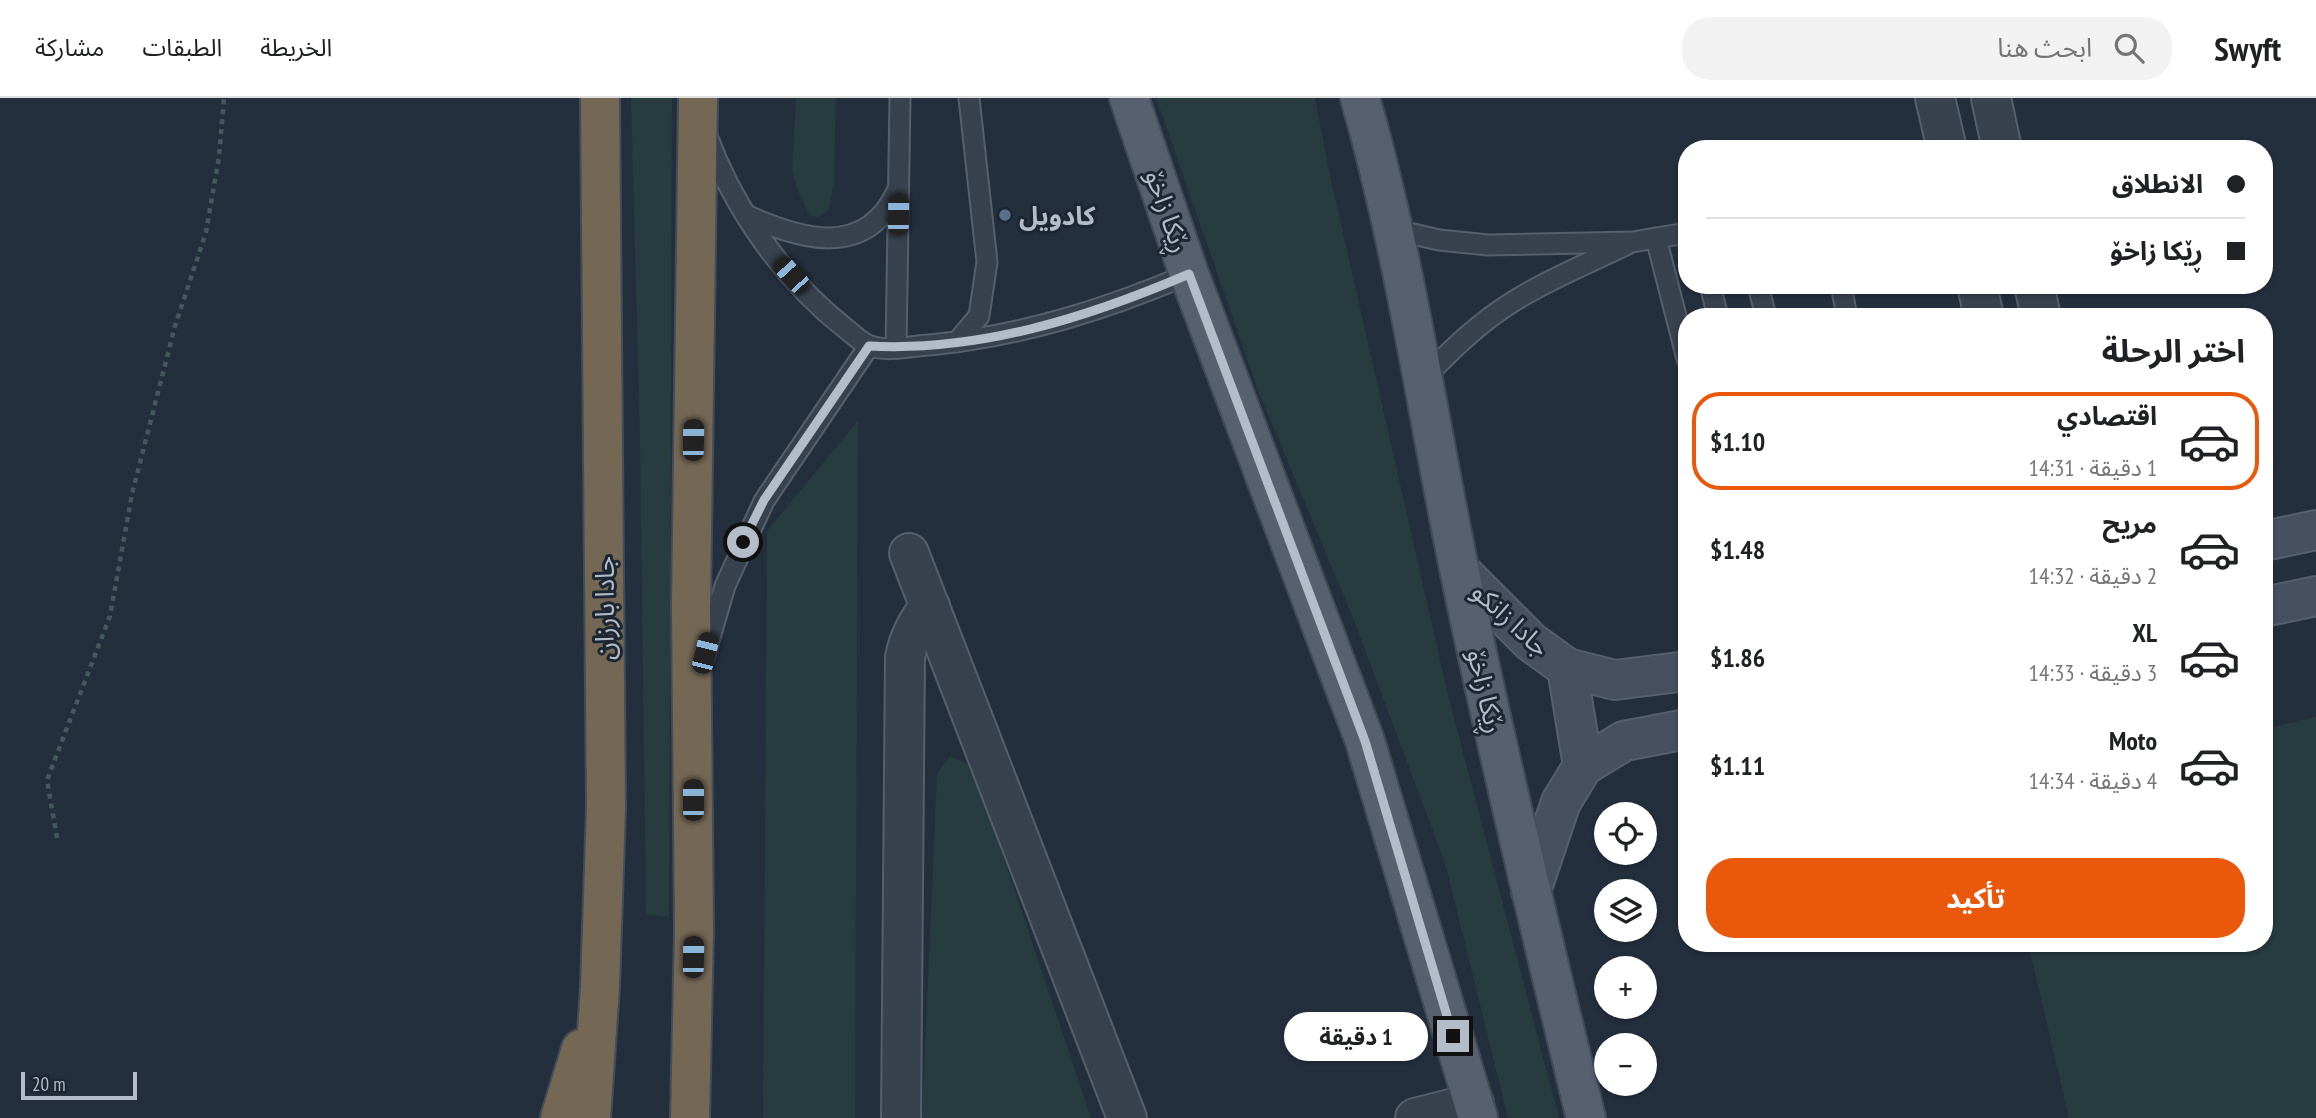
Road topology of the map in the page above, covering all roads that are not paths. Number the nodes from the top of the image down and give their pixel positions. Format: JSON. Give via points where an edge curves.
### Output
{"nodes":[{"id":1,"x":575,"y":98,"type":"edge"},
{"id":2,"x":600,"y":98,"type":"edge"},
{"id":3,"x":900,"y":98,"type":"edge"},
{"id":4,"x":968,"y":98,"type":"edge"},
{"id":5,"x":1129,"y":98,"type":"edge"},
{"id":6,"x":1360,"y":98,"type":"edge"},
{"id":7,"x":1935,"y":98,"type":"edge"},
{"id":8,"x":1991,"y":98,"type":"edge"},
{"id":9,"x":698,"y":104,"type":"edge"},
{"id":10,"x":1945,"y":140,"type":"edge"},
{"id":11,"x":2000,"y":140,"type":"edge"},
{"id":12,"x":899,"y":187,"type":"junction"},
{"id":13,"x":746,"y":215,"type":"junction"},
{"id":14,"x":1392,"y":229,"type":"junction"},
{"id":15,"x":1678,"y":234,"type":"edge"},
{"id":16,"x":1656,"y":238,"type":"junction"},
{"id":17,"x":1633,"y":242,"type":"junction"},
{"id":18,"x":602,"y":256,"type":"junction"},
{"id":19,"x":1189,"y":274,"type":"junction"},
{"id":20,"x":1678,"y":324,"type":"edge"},
{"id":21,"x":957,"y":342,"type":"junction"},
{"id":22,"x":869,"y":346,"type":"junction"},
{"id":23,"x":897,"y":348,"type":"junction"},
{"id":24,"x":1424,"y":378,"type":"junction"},
{"id":25,"x":2316,"y":530,"type":"edge"},
{"id":26,"x":2273,"y":539,"type":"edge"},
{"id":27,"x":909,"y":553,"type":"dead end"},
{"id":28,"x":1460,"y":571,"type":"junction"},
{"id":29,"x":2316,"y":596,"type":"edge"},
{"id":30,"x":2273,"y":605,"type":"edge"},
{"id":31,"x":930,"y":606,"type":"junction"},
{"id":32,"x":1567,"y":668,"type":"junction"},
{"id":33,"x":1678,"y":672,"type":"edge"},
{"id":34,"x":692,"y":722,"type":"junction"},
{"id":35,"x":1678,"y":731,"type":"edge"},
{"id":36,"x":1583,"y":766,"type":"junction"},
{"id":37,"x":1531,"y":891,"type":"junction"},
{"id":38,"x":600,"y":987,"type":"junction"},
{"id":39,"x":1476,"y":1111,"type":"edge"},
{"id":40,"x":560,"y":1118,"type":"edge"},
{"id":41,"x":591,"y":1118,"type":"edge"},
{"id":42,"x":691,"y":1118,"type":"edge"},
{"id":43,"x":901,"y":1118,"type":"edge"},
{"id":44,"x":1127,"y":1118,"type":"edge"},
{"id":45,"x":1415,"y":1118,"type":"edge"},
{"id":46,"x":1586,"y":1118,"type":"edge"}],
"edges":[{"from":1,"to":18,"type":"highway"},
{"from":2,"to":18,"type":"highway","name":"جادا بارزان"},
{"from":3,"to":12,"type":"lane"},
{"from":4,"to":21,"type":"lane","via":[[987,262],[979,316]]},
{"from":5,"to":19,"type":"main road","name":"ڕێکا زاخۆ"},
{"from":6,"to":14,"type":"main road","name":"ڕێکا زاخۆ"},
{"from":7,"to":10,"type":"street"},
{"from":8,"to":11,"type":"street"},
{"from":9,"to":13,"type":"lane","via":[[717,160]]},
{"from":9,"to":34,"type":"highway"},
{"from":12,"to":13,"type":"lane","via":[[888,210],[871,227],[828,239],[796,235]]},
{"from":12,"to":23,"type":"lane"},
{"from":13,"to":22,"type":"lane","via":[[805,292]]},
{"from":14,"to":17,"type":"lane","via":[[1488,245]]},
{"from":14,"to":24,"type":"main road","name":"ڕێکا زاخۆ"},
{"from":15,"to":16,"type":"lane"},
{"from":16,"to":17,"type":"lane"},
{"from":16,"to":20,"type":"lane"},
{"from":17,"to":24,"type":"lane","via":[[1514,301],[1451,349]]},
{"from":18,"to":38,"type":"highway","name":"جادا بارزان","via":[[606,808]]},
{"from":19,"to":21,"type":"lane","via":[[1076,317]]},
{"from":19,"to":39,"type":"main road","name":"ڕێکا زاخۆ","via":[[1365,741]]},
{"from":21,"to":23,"type":"lane"},
{"from":22,"to":23,"type":"lane"},
{"from":22,"to":34,"type":"lane","via":[[764,500],[743,542],[711,630]]},
{"from":24,"to":28,"type":"main road","name":"ڕێکا زاخۆ"},
{"from":25,"to":26,"type":"street"},
{"from":27,"to":31,"type":"street"},
{"from":28,"to":32,"type":"street","name":"جادا زانکو","via":[[1531,642]]},
{"from":28,"to":37,"type":"main road","name":"ڕێکا زاخۆ"},
{"from":29,"to":30,"type":"street"},
{"from":31,"to":43,"type":"street","via":[[917,622],[905,657]]},
{"from":31,"to":44,"type":"street"},
{"from":32,"to":33,"type":"street","name":"جادا زانکو","via":[[1615,680]]},
{"from":32,"to":36,"type":"street"},
{"from":34,"to":42,"type":"highway"},
{"from":35,"to":36,"type":"street","via":[[1624,741]]},
{"from":36,"to":37,"type":"street","via":[[1561,802]]},
{"from":37,"to":46,"type":"main road","name":"ڕێکا زاخۆ"},
{"from":38,"to":40,"type":"highway"},
{"from":38,"to":41,"type":"highway","name":"جادا بارزان"},
{"from":39,"to":45,"type":"street"}]}
